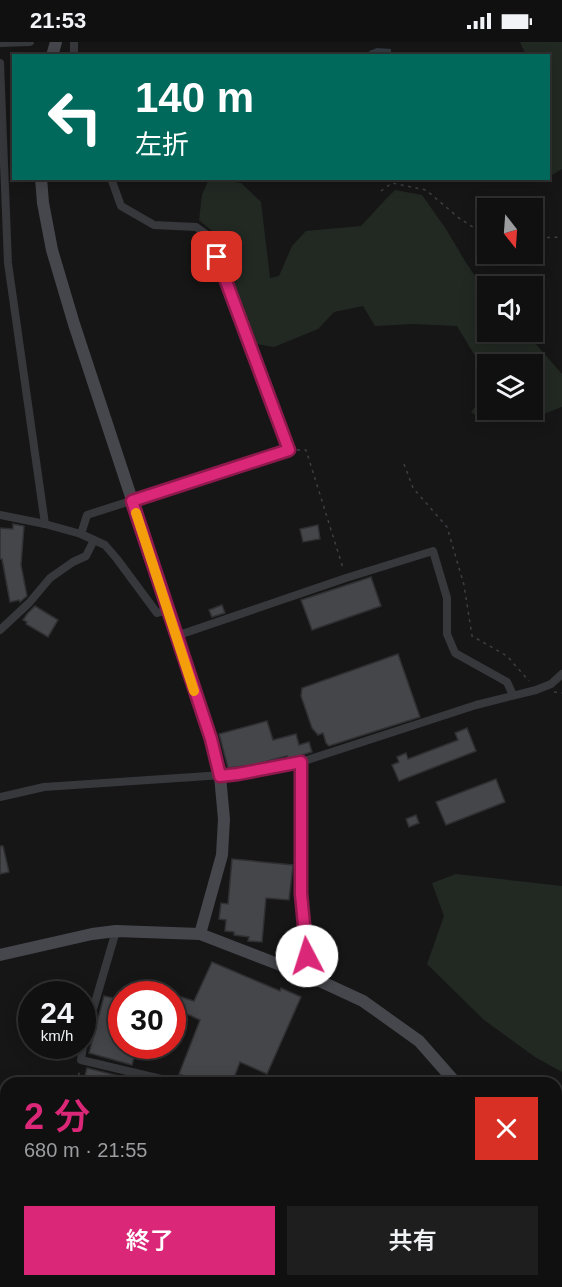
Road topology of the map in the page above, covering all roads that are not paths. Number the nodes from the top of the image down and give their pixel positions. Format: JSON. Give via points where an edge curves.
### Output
{"nodes":[{"id":1,"x":30,"y":42,"type":"edge"},
{"id":2,"x":0,"y":44,"type":"edge"},
{"id":3,"x":0,"y":63,"type":"edge"},
{"id":4,"x":41,"y":180,"type":"edge"},
{"id":5,"x":112,"y":180,"type":"edge"},
{"id":6,"x":132,"y":501,"type":"junction"},
{"id":7,"x":0,"y":515,"type":"edge"},
{"id":8,"x":45,"y":524,"type":"junction"},
{"id":9,"x":81,"y":534,"type":"junction"},
{"id":10,"x":94,"y":540,"type":"junction"},
{"id":11,"x":168,"y":610,"type":"junction"},
{"id":12,"x":0,"y":630,"type":"edge"},
{"id":13,"x":176,"y":636,"type":"junction"},
{"id":14,"x":562,"y":674,"type":"edge"},
{"id":15,"x":513,"y":695,"type":"junction"},
{"id":16,"x":301,"y":762,"type":"junction"},
{"id":17,"x":220,"y":776,"type":"junction"},
{"id":18,"x":0,"y":797,"type":"edge"},
{"id":19,"x":116,"y":931,"type":"junction"},
{"id":20,"x":200,"y":934,"type":"junction"},
{"id":21,"x":0,"y":955,"type":"edge"},
{"id":22,"x":309,"y":976,"type":"junction"},
{"id":23,"x":153,"y":1077,"type":"edge"},
{"id":24,"x":451,"y":1077,"type":"edge"}],
"edges":[{"from":1,"to":2,"type":"street"},
{"from":3,"to":8,"type":"street","via":[[8,263]]},
{"from":4,"to":6,"type":"street","via":[[52,250]]},
{"from":5,"to":6,"type":"street","via":[[121,206],[154,225],[195,227],[209,236],[289,450]]},
{"from":6,"to":9,"type":"street","via":[[87,515]]},
{"from":6,"to":11,"type":"street"},
{"from":7,"to":8,"type":"street"},
{"from":8,"to":9,"type":"street"},
{"from":9,"to":10,"type":"street"},
{"from":10,"to":11,"type":"street","via":[[105,545],[157,613]]},
{"from":10,"to":12,"type":"street","via":[[86,556],[50,578]]},
{"from":11,"to":13,"type":"street"},
{"from":13,"to":15,"type":"street","via":[[433,551],[447,598],[447,634],[455,653],[507,682]]},
{"from":13,"to":17,"type":"street"},
{"from":14,"to":15,"type":"street","via":[[550,684]]},
{"from":15,"to":16,"type":"street"},
{"from":16,"to":17,"type":"street"},
{"from":16,"to":22,"type":"street","via":[[301,894]]},
{"from":17,"to":18,"type":"street","via":[[44,787]]},
{"from":17,"to":20,"type":"street","via":[[225,819],[222,855]]},
{"from":19,"to":20,"type":"street"},
{"from":19,"to":21,"type":"street"},
{"from":19,"to":23,"type":"street","via":[[81,1060]]},
{"from":20,"to":22,"type":"street"},
{"from":22,"to":24,"type":"street","via":[[363,1001],[395,1023],[419,1041]]}]}
